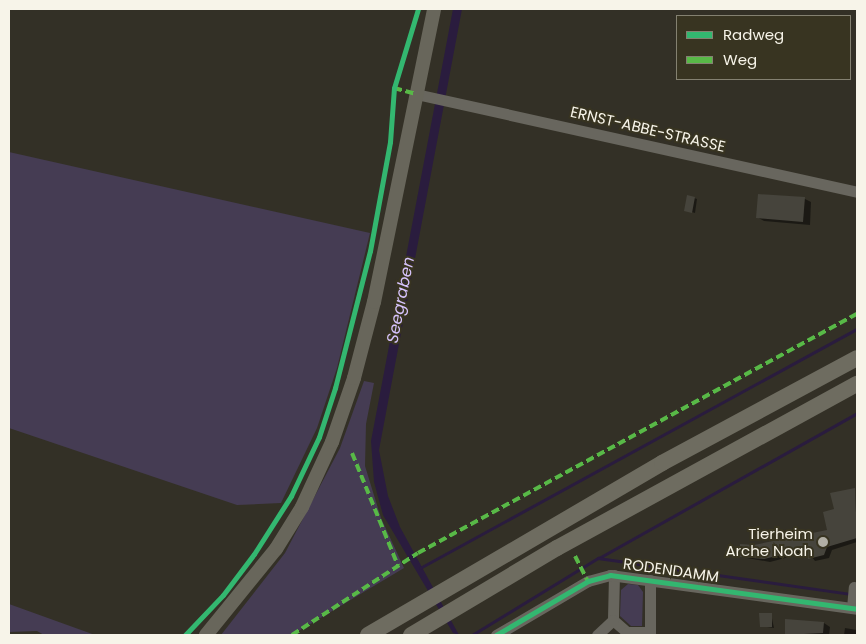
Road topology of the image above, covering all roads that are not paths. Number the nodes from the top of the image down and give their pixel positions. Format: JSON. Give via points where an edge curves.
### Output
{"nodes":[{"id":1,"x":434,"y":9,"type":"edge"},
{"id":2,"x":416,"y":94,"type":"junction"},
{"id":3,"x":857,"y":192,"type":"edge"},
{"id":4,"x":857,"y":358,"type":"edge"},
{"id":5,"x":857,"y":384,"type":"edge"},
{"id":6,"x":614,"y":575,"type":"junction"},
{"id":7,"x":650,"y":580,"type":"junction"},
{"id":8,"x":854,"y":588,"type":"dead end"},
{"id":9,"x":854,"y":606,"type":"edge"},
{"id":10,"x":612,"y":620,"type":"junction"},
{"id":11,"x":650,"y":634,"type":"edge"},
{"id":12,"x":206,"y":635,"type":"edge"},
{"id":13,"x":368,"y":635,"type":"edge"},
{"id":14,"x":411,"y":635,"type":"edge"},
{"id":15,"x":496,"y":635,"type":"edge"},
{"id":16,"x":597,"y":635,"type":"edge"}],
"edges":[{"from":1,"to":2,"type":"main road"},
{"from":2,"to":3,"type":"street","name":"ERNST-ABBE-STRASSE"},
{"from":2,"to":12,"type":"main road","via":[[374,302],[354,378],[332,442],[280,543],[249,586]]},
{"from":4,"to":13,"type":"highway","via":[[662,463]]},
{"from":5,"to":14,"type":"highway","via":[[744,443]]},
{"from":6,"to":7,"type":"street","name":"RODENDAMM"},
{"from":6,"to":10,"type":"street"},
{"from":6,"to":15,"type":"street","name":"RODENDAMM","via":[[588,581]]},
{"from":7,"to":9,"type":"street","name":"RODENDAMM"},
{"from":7,"to":11,"type":"street"},
{"from":8,"to":9,"type":"street"},
{"from":10,"to":11,"type":"street","via":[[628,632]]},
{"from":10,"to":16,"type":"street"}]}
